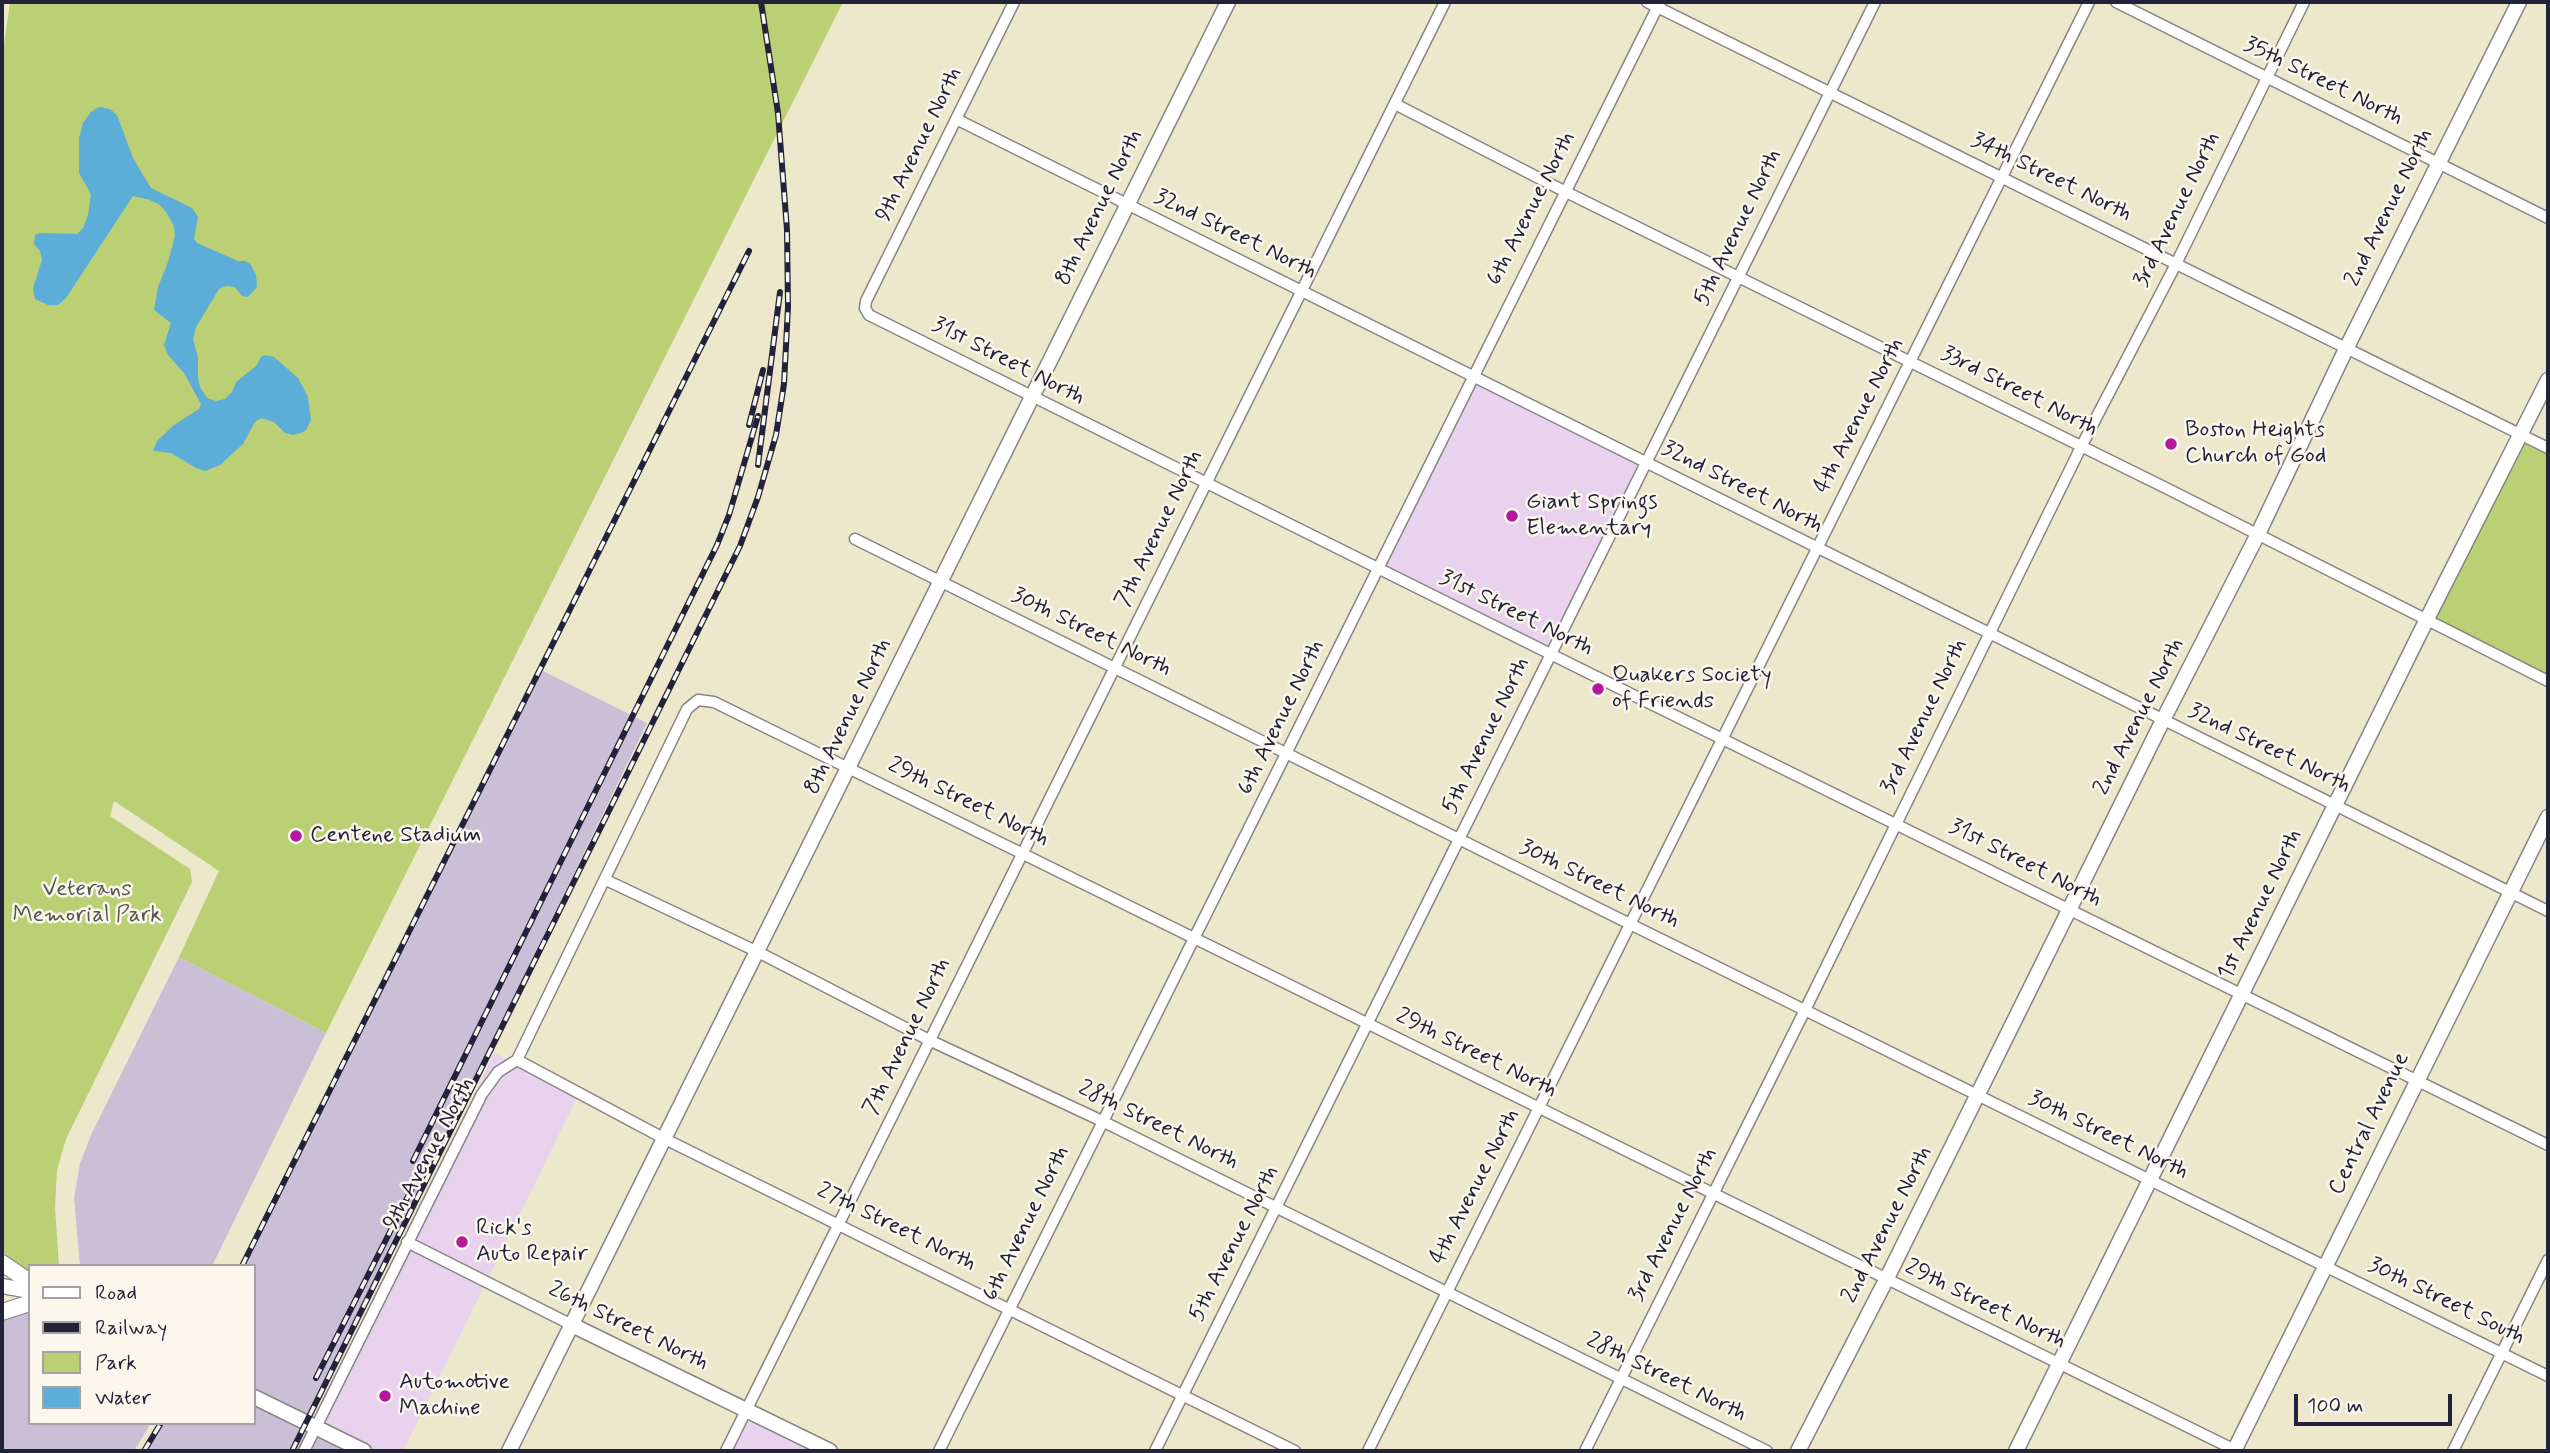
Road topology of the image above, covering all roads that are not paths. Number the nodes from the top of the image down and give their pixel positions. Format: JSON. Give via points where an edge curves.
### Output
{"nodes":[{"id":1,"x":1014,"y":2,"type":"edge"},
{"id":2,"x":1228,"y":2,"type":"edge"},
{"id":3,"x":1445,"y":2,"type":"edge"},
{"id":4,"x":1875,"y":2,"type":"edge"},
{"id":5,"x":2089,"y":2,"type":"edge"},
{"id":6,"x":2116,"y":2,"type":"edge"},
{"id":7,"x":2304,"y":2,"type":"edge"},
{"id":8,"x":2519,"y":2,"type":"edge"},
{"id":9,"x":1655,"y":3,"type":"edge"},
{"id":10,"x":2267,"y":78,"type":"junction"},
{"id":11,"x":1829,"y":93,"type":"junction"},
{"id":12,"x":1395,"y":104,"type":"junction"},
{"id":13,"x":956,"y":119,"type":"junction"},
{"id":14,"x":2438,"y":163,"type":"junction"},
{"id":15,"x":2003,"y":177,"type":"junction"},
{"id":16,"x":1564,"y":191,"type":"junction"},
{"id":17,"x":1127,"y":205,"type":"junction"},
{"id":18,"x":2548,"y":218,"type":"edge"},
{"id":19,"x":2176,"y":264,"type":"junction"},
{"id":20,"x":1738,"y":276,"type":"junction"},
{"id":21,"x":1302,"y":291,"type":"junction"},
{"id":22,"x":865,"y":308,"type":"joint"},
{"id":23,"x":2346,"y":349,"type":"junction"},
{"id":24,"x":1910,"y":362,"type":"junction"},
{"id":25,"x":1473,"y":376,"type":"junction"},
{"id":26,"x":2548,"y":380,"type":"edge"},
{"id":27,"x":1032,"y":397,"type":"junction"},
{"id":28,"x":2521,"y":435,"type":"junction"},
{"id":29,"x":2081,"y":447,"type":"junction"},
{"id":30,"x":2548,"y":448,"type":"edge"},
{"id":31,"x":1646,"y":463,"type":"junction"},
{"id":32,"x":1206,"y":484,"type":"junction"},
{"id":33,"x":2258,"y":534,"type":"junction"},
{"id":34,"x":855,"y":539,"type":"dead end"},
{"id":35,"x":1817,"y":549,"type":"junction"},
{"id":36,"x":1379,"y":569,"type":"junction"},
{"id":37,"x":942,"y":582,"type":"junction"},
{"id":38,"x":2427,"y":619,"type":"junction"},
{"id":39,"x":1990,"y":634,"type":"junction"},
{"id":40,"x":1551,"y":654,"type":"junction"},
{"id":41,"x":1115,"y":669,"type":"junction"},
{"id":42,"x":2548,"y":681,"type":"edge"},
{"id":43,"x":698,"y":700,"type":"joint"},
{"id":44,"x":2163,"y":720,"type":"junction"},
{"id":45,"x":1721,"y":738,"type":"junction"},
{"id":46,"x":1288,"y":754,"type":"junction"},
{"id":47,"x":850,"y":768,"type":"junction"},
{"id":48,"x":2336,"y":805,"type":"junction"},
{"id":49,"x":2548,"y":817,"type":"edge"},
{"id":50,"x":1896,"y":823,"type":"junction"},
{"id":51,"x":1460,"y":839,"type":"junction"},
{"id":52,"x":1024,"y":854,"type":"junction"},
{"id":53,"x":606,"y":880,"type":"junction"},
{"id":54,"x":2511,"y":892,"type":"junction"},
{"id":55,"x":2070,"y":910,"type":"junction"},
{"id":56,"x":2548,"y":911,"type":"edge"},
{"id":57,"x":1632,"y":925,"type":"junction"},
{"id":58,"x":1196,"y":939,"type":"junction"},
{"id":59,"x":758,"y":952,"type":"junction"},
{"id":60,"x":2242,"y":994,"type":"junction"},
{"id":61,"x":1805,"y":1010,"type":"junction"},
{"id":62,"x":1367,"y":1024,"type":"junction"},
{"id":63,"x":929,"y":1040,"type":"junction"},
{"id":64,"x":517,"y":1060,"type":"junction"},
{"id":65,"x":2417,"y":1081,"type":"junction"},
{"id":66,"x":1978,"y":1095,"type":"junction"},
{"id":67,"x":1539,"y":1108,"type":"junction"},
{"id":68,"x":1102,"y":1121,"type":"junction"},
{"id":69,"x":665,"y":1139,"type":"junction"},
{"id":70,"x":2548,"y":1145,"type":"edge"},
{"id":71,"x":2149,"y":1180,"type":"junction"},
{"id":72,"x":1713,"y":1194,"type":"junction"},
{"id":73,"x":1276,"y":1208,"type":"junction"},
{"id":74,"x":839,"y":1223,"type":"junction"},
{"id":75,"x":407,"y":1242,"type":"junction"},
{"id":76,"x":2548,"y":1260,"type":"edge"},
{"id":77,"x":2,"y":1263,"type":"edge"},
{"id":78,"x":2326,"y":1266,"type":"junction"},
{"id":79,"x":1886,"y":1280,"type":"junction"},
{"id":80,"x":28,"y":1281,"type":"edge"},
{"id":81,"x":2,"y":1286,"type":"edge"},
{"id":82,"x":28,"y":1291,"type":"edge"},
{"id":83,"x":1446,"y":1294,"type":"junction"},
{"id":84,"x":28,"y":1304,"type":"edge"},
{"id":85,"x":1009,"y":1308,"type":"junction"},
{"id":86,"x":2,"y":1312,"type":"edge"},
{"id":87,"x":572,"y":1325,"type":"junction"},
{"id":88,"x":2502,"y":1353,"type":"junction"},
{"id":89,"x":2059,"y":1365,"type":"junction"},
{"id":90,"x":2548,"y":1376,"type":"edge"},
{"id":91,"x":1620,"y":1378,"type":"junction"},
{"id":92,"x":1182,"y":1395,"type":"junction"},
{"id":93,"x":256,"y":1398,"type":"edge"},
{"id":94,"x":746,"y":1410,"type":"junction"},
{"id":95,"x":316,"y":1428,"type":"junction"},
{"id":96,"x":304,"y":1451,"type":"edge"},
{"id":97,"x":364,"y":1451,"type":"edge"},
{"id":98,"x":509,"y":1451,"type":"edge"},
{"id":99,"x":726,"y":1451,"type":"edge"},
{"id":100,"x":830,"y":1451,"type":"edge"},
{"id":101,"x":939,"y":1451,"type":"edge"},
{"id":102,"x":1155,"y":1451,"type":"edge"},
{"id":103,"x":1295,"y":1451,"type":"edge"},
{"id":104,"x":1368,"y":1451,"type":"edge"},
{"id":105,"x":1585,"y":1451,"type":"edge"},
{"id":106,"x":1766,"y":1451,"type":"edge"},
{"id":107,"x":1798,"y":1451,"type":"edge"},
{"id":108,"x":2016,"y":1451,"type":"edge"},
{"id":109,"x":2235,"y":1451,"type":"edge"},
{"id":110,"x":2453,"y":1451,"type":"edge"}],
"edges":[{"from":1,"to":13,"type":"street","name":"9th Avenue North"},
{"from":2,"to":17,"type":"main road","name":"8th Avenue North"},
{"from":3,"to":12,"type":"street","name":"7th Avenue North"},
{"from":4,"to":11,"type":"street","name":"5th Avenue North"},
{"from":5,"to":15,"type":"street","name":"4th Avenue North"},
{"from":6,"to":10,"type":"street","name":"35th Street North"},
{"from":7,"to":10,"type":"street","name":"3rd Avenue North"},
{"from":8,"to":14,"type":"main road","name":"2nd Avenue North"},
{"from":9,"to":11,"type":"street","name":"34th Street North"},
{"from":9,"to":16,"type":"street","name":"6th Avenue North"},
{"from":10,"to":14,"type":"street","name":"35th Street North"},
{"from":10,"to":19,"type":"street","name":"3rd Avenue North"},
{"from":11,"to":15,"type":"street","name":"34th Street North"},
{"from":11,"to":20,"type":"street","name":"5th Avenue North"},
{"from":12,"to":16,"type":"street","name":"33rd Street North"},
{"from":12,"to":21,"type":"street","name":"7th Avenue North"},
{"from":13,"to":17,"type":"street","name":"32nd Street North"},
{"from":13,"to":22,"type":"street","name":"9th Avenue North"},
{"from":14,"to":18,"type":"street","name":"35th Street North"},
{"from":14,"to":23,"type":"main road","name":"2nd Avenue North"},
{"from":15,"to":19,"type":"street","name":"34th Street North"},
{"from":15,"to":24,"type":"street","name":"4th Avenue North"},
{"from":16,"to":20,"type":"street","name":"33rd Street North"},
{"from":16,"to":25,"type":"street","name":"6th Avenue North"},
{"from":17,"to":21,"type":"street","name":"32nd Street North"},
{"from":17,"to":27,"type":"main road","name":"8th Avenue North"},
{"from":19,"to":23,"type":"street","name":"34th Street North"},
{"from":19,"to":29,"type":"street","name":"3rd Avenue North"},
{"from":20,"to":24,"type":"street","name":"33rd Street North"},
{"from":20,"to":31,"type":"street","name":"5th Avenue North"},
{"from":21,"to":25,"type":"street","name":"32nd Street North"},
{"from":21,"to":32,"type":"street","name":"7th Avenue North"},
{"from":22,"to":27,"type":"street","name":"31st Street North","via":[[869,315]]},
{"from":23,"to":28,"type":"street","name":"34th Street North"},
{"from":23,"to":33,"type":"main road","name":"2nd Avenue North"},
{"from":24,"to":29,"type":"street","name":"33rd Street North"},
{"from":24,"to":35,"type":"street","name":"4th Avenue North"},
{"from":25,"to":31,"type":"street","name":"32nd Street North"},
{"from":25,"to":36,"type":"street","name":"6th Avenue North"},
{"from":26,"to":28,"type":"main road","name":"1st Avenue North"},
{"from":27,"to":32,"type":"street","name":"31st Street North"},
{"from":27,"to":37,"type":"main road","name":"8th Avenue North"},
{"from":28,"to":30,"type":"street","name":"34th Street North"},
{"from":28,"to":38,"type":"main road","name":"1st Avenue North"},
{"from":29,"to":33,"type":"street","name":"33rd Street North"},
{"from":29,"to":39,"type":"street","name":"3rd Avenue North"},
{"from":31,"to":35,"type":"street","name":"32nd Street North"},
{"from":31,"to":40,"type":"street","name":"5th Avenue North"},
{"from":32,"to":36,"type":"street","name":"31st Street North"},
{"from":32,"to":41,"type":"street","name":"7th Avenue North"},
{"from":33,"to":38,"type":"street","name":"33rd Street North"},
{"from":33,"to":44,"type":"main road","name":"2nd Avenue North"},
{"from":34,"to":37,"type":"street","name":"30th Street North"},
{"from":35,"to":39,"type":"street","name":"32nd Street North"},
{"from":35,"to":45,"type":"street","name":"4th Avenue North"},
{"from":36,"to":40,"type":"street","name":"31st Street North"},
{"from":36,"to":46,"type":"street","name":"6th Avenue North"},
{"from":37,"to":41,"type":"street","name":"30th Street North"},
{"from":37,"to":47,"type":"main road","name":"8th Avenue North"},
{"from":38,"to":42,"type":"street","name":"33rd Street North"},
{"from":38,"to":48,"type":"main road","name":"1st Avenue North"},
{"from":39,"to":44,"type":"street","name":"32nd Street North"},
{"from":39,"to":50,"type":"street","name":"3rd Avenue North"},
{"from":40,"to":45,"type":"street","name":"31st Street North"},
{"from":40,"to":51,"type":"street","name":"5th Avenue North"},
{"from":41,"to":46,"type":"street","name":"30th Street North"},
{"from":41,"to":52,"type":"street","name":"7th Avenue North"},
{"from":43,"to":47,"type":"street","name":"29th Street North","via":[[714,702]]},
{"from":43,"to":53,"type":"street","name":"9th Avenue North","via":[[687,709]]},
{"from":44,"to":48,"type":"street","name":"32nd Street North"},
{"from":44,"to":55,"type":"main road","name":"2nd Avenue North"},
{"from":45,"to":50,"type":"street","name":"31st Street North"},
{"from":45,"to":57,"type":"street","name":"4th Avenue North"},
{"from":46,"to":51,"type":"street","name":"30th Street North"},
{"from":46,"to":58,"type":"street","name":"6th Avenue North"},
{"from":47,"to":52,"type":"street","name":"29th Street North"},
{"from":47,"to":59,"type":"main road","name":"8th Avenue North"},
{"from":48,"to":54,"type":"street","name":"32nd Street North"},
{"from":48,"to":60,"type":"main road","name":"1st Avenue North"},
{"from":49,"to":54,"type":"main road","name":"Central Avenue"},
{"from":50,"to":55,"type":"street","name":"31st Street North"},
{"from":50,"to":61,"type":"street","name":"3rd Avenue North"},
{"from":51,"to":57,"type":"street","name":"30th Street North"},
{"from":51,"to":62,"type":"street","name":"5th Avenue North"},
{"from":52,"to":58,"type":"street","name":"29th Street North"},
{"from":52,"to":63,"type":"street","name":"7th Avenue North"},
{"from":53,"to":59,"type":"street","name":"28th Street North"},
{"from":53,"to":64,"type":"street","name":"9th Avenue North"},
{"from":54,"to":56,"type":"street","name":"32nd Street North"},
{"from":54,"to":65,"type":"main road","name":"Central Avenue"},
{"from":55,"to":60,"type":"street","name":"31st Street North"},
{"from":55,"to":66,"type":"main road","name":"2nd Avenue North"},
{"from":57,"to":61,"type":"street","name":"30th Street North"},
{"from":57,"to":67,"type":"street","name":"4th Avenue North"},
{"from":58,"to":62,"type":"street","name":"29th Street North"},
{"from":58,"to":68,"type":"street","name":"6th Avenue North"},
{"from":59,"to":63,"type":"street","name":"28th Street North"},
{"from":59,"to":69,"type":"main road","name":"8th Avenue North"},
{"from":60,"to":65,"type":"street","name":"31st Street North"},
{"from":60,"to":71,"type":"main road","name":"1st Avenue North"},
{"from":61,"to":66,"type":"street","name":"30th Street North"},
{"from":61,"to":72,"type":"street","name":"3rd Avenue North"},
{"from":62,"to":67,"type":"street","name":"29th Street North"},
{"from":62,"to":73,"type":"street","name":"5th Avenue North"},
{"from":63,"to":68,"type":"street","name":"28th Street North"},
{"from":63,"to":74,"type":"street","name":"7th Avenue North"},
{"from":64,"to":69,"type":"street","name":"27th Street North"},
{"from":64,"to":75,"type":"street","name":"9th Avenue North","via":[[498,1072],[482,1094]]},
{"from":65,"to":70,"type":"street","name":"31st Street North"},
{"from":65,"to":78,"type":"main road","name":"Central Avenue"},
{"from":66,"to":71,"type":"street","name":"30th Street North"},
{"from":66,"to":79,"type":"main road","name":"2nd Avenue North"},
{"from":67,"to":72,"type":"street","name":"29th Street North"},
{"from":67,"to":83,"type":"street","name":"4th Avenue North"},
{"from":68,"to":73,"type":"street","name":"28th Street North"},
{"from":68,"to":85,"type":"street","name":"6th Avenue North"},
{"from":69,"to":74,"type":"street","name":"27th Street North"},
{"from":69,"to":87,"type":"main road","name":"8th Avenue North"},
{"from":71,"to":78,"type":"street","name":"30th Street North"},
{"from":71,"to":89,"type":"main road","name":"1st Avenue North"},
{"from":72,"to":79,"type":"street","name":"29th Street North"},
{"from":72,"to":91,"type":"street","name":"3rd Avenue North"},
{"from":73,"to":83,"type":"street","name":"28th Street North"},
{"from":73,"to":92,"type":"street","name":"5th Avenue North"},
{"from":74,"to":85,"type":"street","name":"27th Street North"},
{"from":74,"to":94,"type":"street","name":"7th Avenue North"},
{"from":75,"to":87,"type":"street","name":"26th Street North"},
{"from":75,"to":95,"type":"street","name":"9th Avenue North"},
{"from":76,"to":88,"type":"street"},
{"from":77,"to":80,"type":"main road"},
{"from":78,"to":88,"type":"street","name":"30th Street South"},
{"from":78,"to":109,"type":"main road","name":"Central Avenue"},
{"from":79,"to":89,"type":"street","name":"29th Street North"},
{"from":79,"to":107,"type":"main road","name":"2nd Avenue North"},
{"from":81,"to":82,"type":"main road"},
{"from":83,"to":91,"type":"street","name":"28th Street North"},
{"from":83,"to":104,"type":"street","name":"4th Avenue North"},
{"from":84,"to":86,"type":"main road"},
{"from":85,"to":92,"type":"street","name":"27th Street North"},
{"from":85,"to":101,"type":"street","name":"6th Avenue North"},
{"from":87,"to":94,"type":"main road","name":"26th Street North"},
{"from":87,"to":98,"type":"main road","name":"8th Avenue North"},
{"from":88,"to":90,"type":"street","name":"30th Street South"},
{"from":88,"to":110,"type":"street"},
{"from":89,"to":108,"type":"main road","name":"1st Avenue North"},
{"from":89,"to":109,"type":"street","name":"29th Street North"},
{"from":91,"to":105,"type":"street","name":"3rd Avenue North"},
{"from":91,"to":106,"type":"street","name":"28th Street North"},
{"from":92,"to":102,"type":"street","name":"5th Avenue North"},
{"from":92,"to":103,"type":"street","name":"27th Street North"},
{"from":93,"to":95,"type":"main road"},
{"from":94,"to":99,"type":"street","name":"7th Avenue North"},
{"from":94,"to":100,"type":"main road","name":"26th Street North"},
{"from":95,"to":96,"type":"street","name":"9th Avenue North"},
{"from":95,"to":97,"type":"main road"}]}
